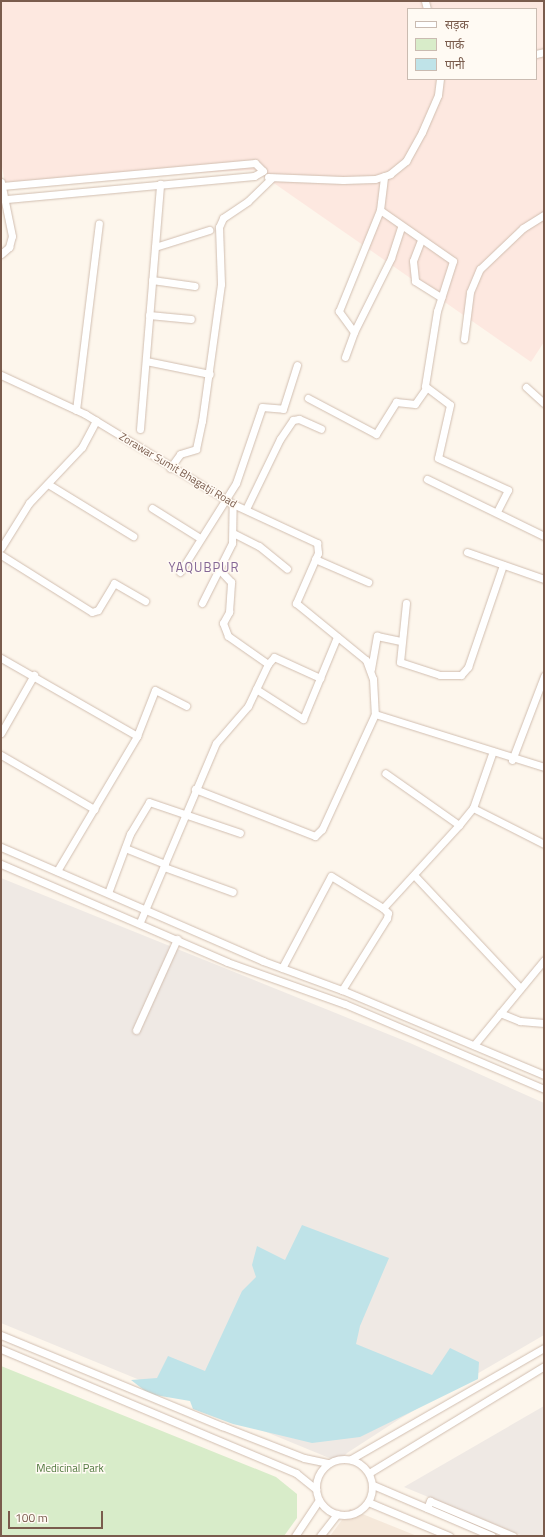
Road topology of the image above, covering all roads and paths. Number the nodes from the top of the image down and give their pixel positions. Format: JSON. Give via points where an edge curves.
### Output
{"nodes":[{"id":1,"x":440,"y":80,"type":"edge"},
{"id":2,"x":261,"y":176,"type":"junction"},
{"id":3,"x":384,"y":176,"type":"junction"},
{"id":4,"x":272,"y":178,"type":"junction"},
{"id":5,"x":1,"y":184,"type":"edge"},
{"id":6,"x":160,"y":184,"type":"junction"},
{"id":7,"x":4,"y":199,"type":"junction"},
{"id":8,"x":380,"y":210,"type":"junction"},
{"id":9,"x":544,"y":215,"type":"edge"},
{"id":10,"x":99,"y":223,"type":"dead end"},
{"id":11,"x":401,"y":227,"type":"junction"},
{"id":12,"x":209,"y":230,"type":"dead end"},
{"id":13,"x":421,"y":240,"type":"junction"},
{"id":14,"x":154,"y":247,"type":"junction"},
{"id":15,"x":1,"y":254,"type":"edge"},
{"id":16,"x":152,"y":280,"type":"junction"},
{"id":17,"x":195,"y":286,"type":"dead end"},
{"id":18,"x":441,"y":297,"type":"junction"},
{"id":19,"x":149,"y":315,"type":"junction"},
{"id":20,"x":191,"y":319,"type":"dead end"},
{"id":21,"x":354,"y":332,"type":"junction"},
{"id":22,"x":464,"y":340,"type":"dead end"},
{"id":23,"x":345,"y":357,"type":"dead end"},
{"id":24,"x":146,"y":361,"type":"junction"},
{"id":25,"x":297,"y":365,"type":"dead end"},
{"id":26,"x":210,"y":374,"type":"junction"},
{"id":27,"x":1,"y":375,"type":"edge"},
{"id":28,"x":526,"y":387,"type":"dead end"},
{"id":29,"x":426,"y":388,"type":"junction"},
{"id":30,"x":308,"y":398,"type":"dead end"},
{"id":31,"x":544,"y":402,"type":"edge"},
{"id":32,"x":76,"y":410,"type":"junction"},
{"id":33,"x":96,"y":421,"type":"junction"},
{"id":34,"x":140,"y":429,"type":"dead end"},
{"id":35,"x":321,"y":429,"type":"dead end"},
{"id":36,"x":170,"y":468,"type":"junction"},
{"id":37,"x":426,"y":479,"type":"dead end"},
{"id":38,"x":48,"y":484,"type":"junction"},
{"id":39,"x":226,"y":500,"type":"junction"},
{"id":40,"x":233,"y":504,"type":"junction"},
{"id":41,"x":152,"y":508,"type":"dead end"},
{"id":42,"x":246,"y":509,"type":"junction"},
{"id":43,"x":496,"y":512,"type":"junction"},
{"id":44,"x":233,"y":533,"type":"junction"},
{"id":45,"x":133,"y":536,"type":"dead end"},
{"id":46,"x":544,"y":536,"type":"edge"},
{"id":47,"x":200,"y":538,"type":"junction"},
{"id":48,"x":1,"y":548,"type":"edge"},
{"id":49,"x":467,"y":552,"type":"dead end"},
{"id":50,"x":1,"y":555,"type":"edge"},
{"id":51,"x":315,"y":559,"type":"junction"},
{"id":52,"x":503,"y":565,"type":"junction"},
{"id":53,"x":287,"y":569,"type":"dead end"},
{"id":54,"x":220,"y":570,"type":"junction"},
{"id":55,"x":180,"y":572,"type":"dead end"},
{"id":56,"x":544,"y":579,"type":"edge"},
{"id":57,"x":368,"y":582,"type":"dead end"},
{"id":58,"x":145,"y":601,"type":"dead end"},
{"id":59,"x":202,"y":602,"type":"dead end"},
{"id":60,"x":406,"y":602,"type":"dead end"},
{"id":61,"x":337,"y":637,"type":"junction"},
{"id":62,"x":400,"y":642,"type":"junction"},
{"id":63,"x":1,"y":658,"type":"edge"},
{"id":64,"x":268,"y":664,"type":"junction"},
{"id":65,"x":370,"y":670,"type":"junction"},
{"id":66,"x":34,"y":675,"type":"junction"},
{"id":67,"x":544,"y":676,"type":"edge"},
{"id":68,"x":320,"y":678,"type":"junction"},
{"id":69,"x":256,"y":689,"type":"junction"},
{"id":70,"x":186,"y":706,"type":"dead end"},
{"id":71,"x":374,"y":714,"type":"junction"},
{"id":72,"x":1,"y":733,"type":"edge"},
{"id":73,"x":137,"y":736,"type":"junction"},
{"id":74,"x":493,"y":751,"type":"junction"},
{"id":75,"x":1,"y":756,"type":"edge"},
{"id":76,"x":512,"y":760,"type":"junction"},
{"id":77,"x":544,"y":767,"type":"edge"},
{"id":78,"x":385,"y":773,"type":"dead end"},
{"id":79,"x":195,"y":789,"type":"junction"},
{"id":80,"x":473,"y":808,"type":"junction"},
{"id":81,"x":94,"y":809,"type":"junction"},
{"id":82,"x":185,"y":814,"type":"junction"},
{"id":83,"x":459,"y":825,"type":"junction"},
{"id":84,"x":240,"y":833,"type":"dead end"},
{"id":85,"x":544,"y":844,"type":"edge"},
{"id":86,"x":1,"y":847,"type":"edge"},
{"id":87,"x":125,"y":848,"type":"junction"},
{"id":88,"x":1,"y":864,"type":"edge"},
{"id":89,"x":165,"y":866,"type":"junction"},
{"id":90,"x":57,"y":872,"type":"junction"},
{"id":91,"x":414,"y":875,"type":"junction"},
{"id":92,"x":233,"y":892,"type":"dead end"},
{"id":93,"x":108,"y":893,"type":"junction"},
{"id":94,"x":383,"y":908,"type":"junction"},
{"id":95,"x":146,"y":909,"type":"junction"},
{"id":96,"x":140,"y":922,"type":"junction"},
{"id":97,"x":177,"y":939,"type":"junction"},
{"id":98,"x":544,"y":960,"type":"edge"},
{"id":99,"x":282,"y":968,"type":"junction"},
{"id":100,"x":520,"y":987,"type":"junction"},
{"id":101,"x":342,"y":990,"type":"junction"},
{"id":102,"x":350,"y":993,"type":"junction"},
{"id":103,"x":345,"y":1004,"type":"junction"},
{"id":104,"x":500,"y":1013,"type":"junction"},
{"id":105,"x":544,"y":1023,"type":"edge"},
{"id":106,"x":136,"y":1030,"type":"dead end"},
{"id":107,"x":474,"y":1045,"type":"junction"},
{"id":108,"x":544,"y":1074,"type":"edge"},
{"id":109,"x":544,"y":1089,"type":"edge"},
{"id":110,"x":1,"y":1335,"type":"edge"},
{"id":111,"x":544,"y":1348,"type":"edge"},
{"id":112,"x":1,"y":1349,"type":"edge"},
{"id":113,"x":544,"y":1366,"type":"edge"},
{"id":114,"x":351,"y":1459,"type":"junction"},
{"id":115,"x":328,"y":1463,"type":"junction"},
{"id":116,"x":369,"y":1473,"type":"junction"},
{"id":117,"x":372,"y":1485,"type":"junction"},
{"id":118,"x":316,"y":1489,"type":"junction"},
{"id":119,"x":319,"y":1500,"type":"junction"},
{"id":120,"x":368,"y":1502,"type":"junction"},
{"id":121,"x":427,"y":1508,"type":"junction"},
{"id":122,"x":337,"y":1514,"type":"junction"},
{"id":123,"x":295,"y":1536,"type":"edge"},
{"id":124,"x":320,"y":1536,"type":"edge"},
{"id":125,"x":449,"y":1536,"type":"edge"},
{"id":126,"x":492,"y":1536,"type":"edge"},
{"id":127,"x":513,"y":1536,"type":"edge"}],
"edges":[{"from":1,"to":3,"type":"street","via":[[438,95],[406,161]]},
{"from":2,"to":4,"type":"street"},
{"from":2,"to":5,"type":"street","via":[[261,167],[255,163]]},
{"from":2,"to":6,"type":"street"},
{"from":3,"to":4,"type":"street","via":[[343,180]]},
{"from":3,"to":8,"type":"street"},
{"from":4,"to":26,"type":"street","via":[[248,201],[223,218],[219,227],[221,284]]},
{"from":5,"to":7,"type":"street"},
{"from":6,"to":7,"type":"street"},
{"from":6,"to":14,"type":"street"},
{"from":7,"to":15,"type":"street","via":[[12,236],[9,247]]},
{"from":8,"to":11,"type":"street"},
{"from":8,"to":21,"type":"street","via":[[338,311]]},
{"from":9,"to":22,"type":"street","via":[[523,228],[480,269],[470,292]]},
{"from":10,"to":32,"type":"street"},
{"from":11,"to":13,"type":"street"},
{"from":11,"to":21,"type":"street","via":[[391,258]]},
{"from":12,"to":14,"type":"street"},
{"from":13,"to":18,"type":"street","via":[[413,261],[415,281]]},
{"from":13,"to":18,"type":"street","via":[[453,261]]},
{"from":14,"to":16,"type":"street"},
{"from":16,"to":17,"type":"street"},
{"from":16,"to":19,"type":"street"},
{"from":18,"to":29,"type":"street","via":[[424,377]]},
{"from":19,"to":20,"type":"street"},
{"from":19,"to":24,"type":"street"},
{"from":21,"to":23,"type":"street"},
{"from":24,"to":26,"type":"street"},
{"from":24,"to":34,"type":"street"},
{"from":25,"to":39,"type":"street","via":[[282,410],[262,407]]},
{"from":26,"to":36,"type":"street","via":[[196,448],[180,454]]},
{"from":27,"to":32,"type":"street","name":"Zorawar Sumit Bhagatji Road"},
{"from":28,"to":31,"type":"street"},
{"from":29,"to":30,"type":"street","via":[[415,404],[396,402],[376,434]]},
{"from":29,"to":43,"type":"street","via":[[450,405],[438,458],[508,490]]},
{"from":32,"to":33,"type":"street","name":"Zorawar Sumit Bhagatji Road"},
{"from":33,"to":36,"type":"street","name":"Zorawar Sumit Bhagatji Road"},
{"from":33,"to":38,"type":"street","via":[[82,447]]},
{"from":35,"to":42,"type":"street","via":[[299,419],[293,420],[280,439]]},
{"from":36,"to":39,"type":"street","name":"Zorawar Sumit Bhagatji Road"},
{"from":37,"to":43,"type":"street"},
{"from":38,"to":45,"type":"street"},
{"from":38,"to":48,"type":"street","via":[[29,504]]},
{"from":39,"to":40,"type":"street","name":"Zorawar Sumit Bhagatji Road"},
{"from":39,"to":47,"type":"street"},
{"from":40,"to":42,"type":"street","name":"Zorawar Sumit Bhagatji Road"},
{"from":40,"to":44,"type":"street"},
{"from":41,"to":47,"type":"street"},
{"from":42,"to":51,"type":"street","name":"Zorawar Sumit Bhagatji Road","via":[[317,543]]},
{"from":43,"to":46,"type":"street"},
{"from":44,"to":53,"type":"street","via":[[259,546]]},
{"from":44,"to":54,"type":"street"},
{"from":47,"to":55,"type":"street"},
{"from":49,"to":52,"type":"street"},
{"from":50,"to":58,"type":"street","via":[[92,612],[98,610],[114,583]]},
{"from":51,"to":57,"type":"street"},
{"from":51,"to":61,"type":"street","name":"Zorawar Sumit Bhagatji Road","via":[[296,603]]},
{"from":52,"to":56,"type":"street"},
{"from":52,"to":62,"type":"street","via":[[468,668],[461,675],[440,676],[400,662]]},
{"from":54,"to":59,"type":"street"},
{"from":54,"to":64,"type":"street","via":[[231,582],[229,612],[223,623],[228,636]]},
{"from":60,"to":62,"type":"street"},
{"from":61,"to":65,"type":"street","name":"Zorawar Sumit Bhagatji Road","via":[[366,660]]},
{"from":61,"to":68,"type":"street"},
{"from":62,"to":65,"type":"street","via":[[377,636]]},
{"from":63,"to":66,"type":"street"},
{"from":64,"to":68,"type":"street","via":[[274,658]]},
{"from":64,"to":69,"type":"street"},
{"from":65,"to":71,"type":"street"},
{"from":66,"to":72,"type":"street"},
{"from":66,"to":73,"type":"street"},
{"from":67,"to":76,"type":"street"},
{"from":68,"to":69,"type":"street","via":[[303,719]]},
{"from":69,"to":79,"type":"street","via":[[248,706],[216,743]]},
{"from":70,"to":73,"type":"street","via":[[156,689]]},
{"from":71,"to":74,"type":"street"},
{"from":71,"to":79,"type":"street","via":[[318,836]]},
{"from":73,"to":81,"type":"street"},
{"from":74,"to":76,"type":"street"},
{"from":74,"to":80,"type":"street"},
{"from":75,"to":81,"type":"street"},
{"from":76,"to":77,"type":"street"},
{"from":78,"to":83,"type":"street"},
{"from":79,"to":82,"type":"street"},
{"from":80,"to":83,"type":"street"},
{"from":80,"to":85,"type":"street"},
{"from":81,"to":90,"type":"street"},
{"from":82,"to":84,"type":"street"},
{"from":82,"to":87,"type":"street","via":[[149,802]]},
{"from":82,"to":89,"type":"street"},
{"from":83,"to":91,"type":"street"},
{"from":86,"to":90,"type":"street"},
{"from":87,"to":89,"type":"street"},
{"from":87,"to":93,"type":"street"},
{"from":88,"to":96,"type":"street"},
{"from":89,"to":92,"type":"street"},
{"from":89,"to":95,"type":"street"},
{"from":90,"to":93,"type":"street"},
{"from":91,"to":94,"type":"street"},
{"from":91,"to":100,"type":"street"},
{"from":93,"to":95,"type":"street"},
{"from":94,"to":99,"type":"street","via":[[331,876]]},
{"from":94,"to":101,"type":"street","via":[[388,913],[387,918]]},
{"from":95,"to":96,"type":"street"},
{"from":95,"to":99,"type":"street"},
{"from":96,"to":97,"type":"street"},
{"from":97,"to":103,"type":"street","via":[[227,962]]},
{"from":97,"to":106,"type":"street"},
{"from":98,"to":100,"type":"street"},
{"from":99,"to":101,"type":"street"},
{"from":100,"to":104,"type":"street"},
{"from":101,"to":102,"type":"street"},
{"from":102,"to":103,"type":"street"},
{"from":102,"to":107,"type":"street"},
{"from":103,"to":109,"type":"street"},
{"from":104,"to":105,"type":"street","via":[[520,1021]]},
{"from":104,"to":107,"type":"street"},
{"from":107,"to":108,"type":"street"},
{"from":110,"to":115,"type":"street","via":[[222,1426],[304,1458]]},
{"from":111,"to":114,"type":"street"},
{"from":112,"to":118,"type":"street","via":[[296,1473]]},
{"from":113,"to":116,"type":"street"},
{"from":114,"to":115,"type":"street"},
{"from":114,"to":116,"type":"street"},
{"from":115,"to":118,"type":"street","via":[[320,1472]]},
{"from":116,"to":117,"type":"street"},
{"from":117,"to":120,"type":"street"},
{"from":117,"to":121,"type":"street"},
{"from":118,"to":119,"type":"street"},
{"from":119,"to":122,"type":"street"},
{"from":119,"to":123,"type":"street"},
{"from":120,"to":122,"type":"street","via":[[355,1513]]},
{"from":120,"to":125,"type":"street"},
{"from":121,"to":126,"type":"street"},
{"from":121,"to":127,"type":"street","via":[[430,1501]]},
{"from":122,"to":124,"type":"street"}]}
